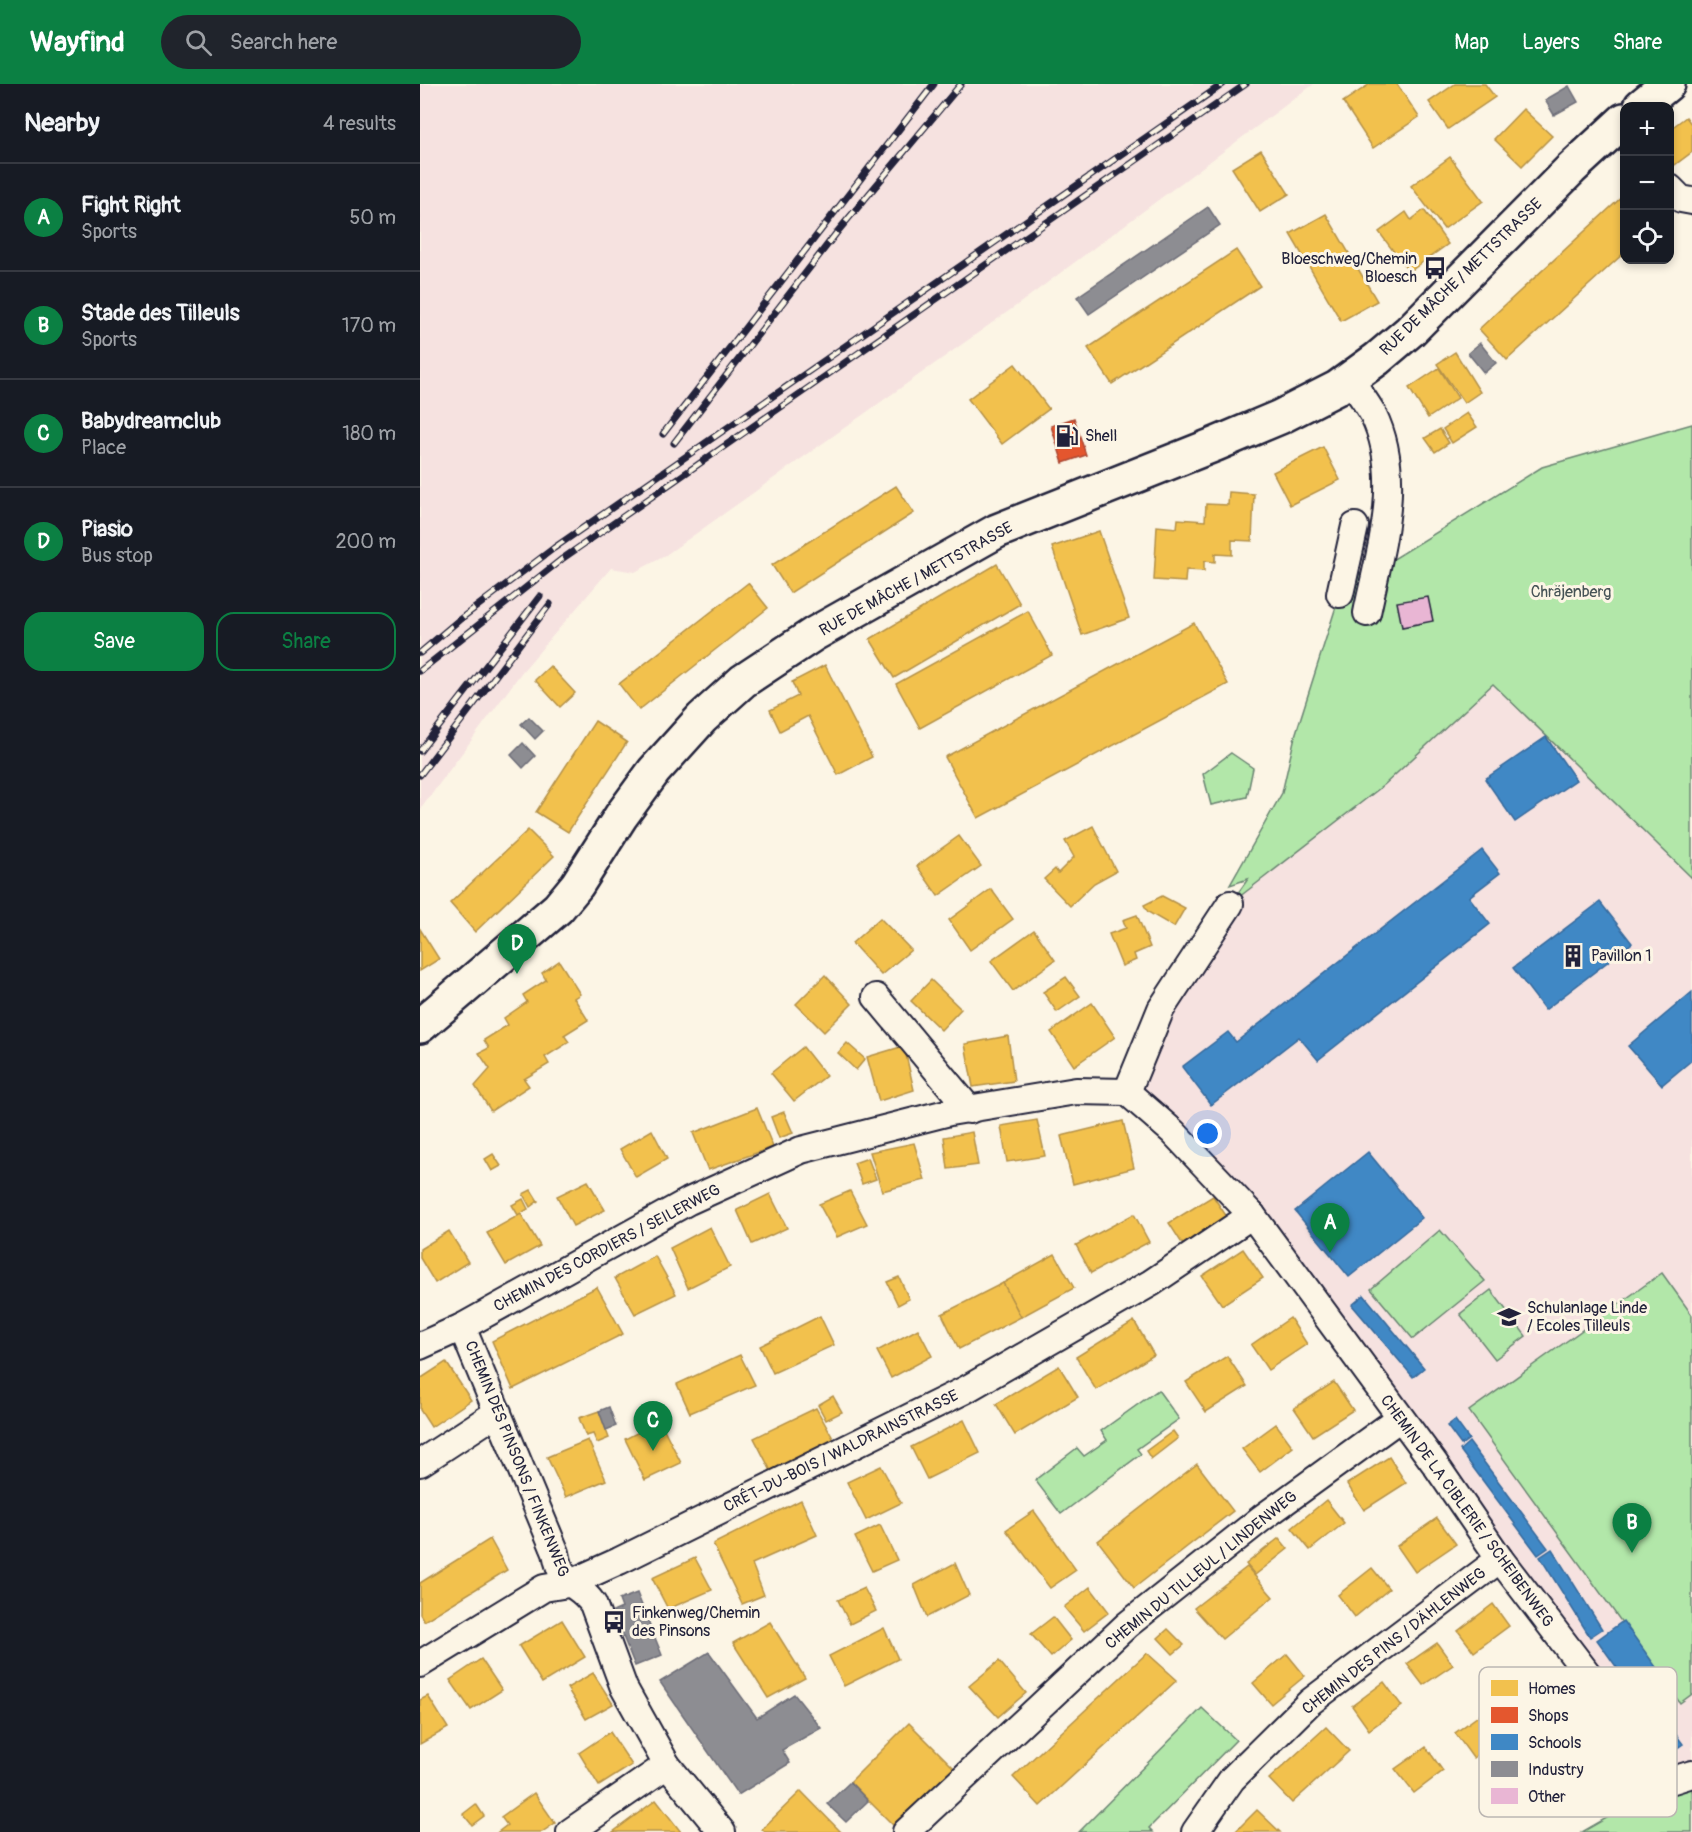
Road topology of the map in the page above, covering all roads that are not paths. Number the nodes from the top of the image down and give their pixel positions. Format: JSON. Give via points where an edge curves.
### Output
{"nodes":[{"id":1,"x":1668,"y":84,"type":"edge"},
{"id":2,"x":1646,"y":102,"type":"edge"},
{"id":3,"x":1620,"y":132,"type":"edge"},
{"id":4,"x":1674,"y":192,"type":"edge"},
{"id":5,"x":1692,"y":201,"type":"edge"},
{"id":6,"x":1350,"y":379,"type":"junction"},
{"id":7,"x":1354,"y":526,"type":"dead end"},
{"id":8,"x":1340,"y":594,"type":"dead end"},
{"id":9,"x":1367,"y":613,"type":"dead end"},
{"id":10,"x":1230,"y":904,"type":"dead end"},
{"id":11,"x":876,"y":997,"type":"dead end"},
{"id":12,"x":420,"y":1026,"type":"edge"},
{"id":13,"x":1127,"y":1092,"type":"junction"},
{"id":14,"x":970,"y":1110,"type":"junction"},
{"id":15,"x":1252,"y":1215,"type":"junction"},
{"id":16,"x":462,"y":1327,"type":"junction"},
{"id":17,"x":420,"y":1346,"type":"edge"},
{"id":18,"x":498,"y":1412,"type":"junction"},
{"id":19,"x":1400,"y":1418,"type":"junction"},
{"id":20,"x":420,"y":1463,"type":"edge"},
{"id":21,"x":1500,"y":1559,"type":"junction"},
{"id":22,"x":568,"y":1584,"type":"junction"},
{"id":23,"x":420,"y":1664,"type":"edge"},
{"id":24,"x":1582,"y":1667,"type":"edge"},
{"id":25,"x":667,"y":1765,"type":"junction"},
{"id":26,"x":1692,"y":1774,"type":"edge"},
{"id":27,"x":1677,"y":1779,"type":"edge"},
{"id":28,"x":570,"y":1832,"type":"edge"},
{"id":29,"x":722,"y":1832,"type":"edge"},
{"id":30,"x":906,"y":1832,"type":"edge"},
{"id":31,"x":1195,"y":1832,"type":"edge"}],
"edges":[{"from":1,"to":2,"type":"main road"},
{"from":3,"to":6,"type":"main road","name":"RUE DE MÂCHE / METTSTRASSE","via":[[1413,328]]},
{"from":4,"to":5,"type":"street","via":[[1681,199]]},
{"from":6,"to":9,"type":"street","via":[[1373,415],[1388,482],[1388,512]]},
{"from":6,"to":12,"type":"main road","name":"RUE DE MÂCHE / METTSTRASSE","via":[[1280,417],[997,531],[759,669],[702,718],[654,771],[558,908]]},
{"from":7,"to":8,"type":"street"},
{"from":10,"to":13,"type":"street","via":[[1161,1009]]},
{"from":11,"to":14,"type":"street"},
{"from":13,"to":14,"type":"street","name":"CHEMIN DES CORDIERS / SEILERWEG","via":[[1076,1091]]},
{"from":13,"to":15,"type":"street","name":"CHEMIN DE LA CIBLERIE / SCHEIBENWEG","via":[[1173,1132]]},
{"from":14,"to":16,"type":"street","name":"CHEMIN DES CORDIERS / SEILERWEG","via":[[801,1150],[689,1202]]},
{"from":15,"to":19,"type":"street","name":"CHEMIN DE LA CIBLERIE / SCHEIBENWEG"},
{"from":15,"to":22,"type":"street","name":"CRÊT-DU-BOIS / WALDRAINSTRASSE","via":[[1151,1282],[965,1390]]},
{"from":16,"to":17,"type":"street","name":"CHEMIN DES CORDIERS / SEILERWEG"},
{"from":16,"to":18,"type":"street","name":"CHEMIN DES PINSONS / FINKENWEG"},
{"from":18,"to":20,"type":"street"},
{"from":18,"to":22,"type":"street","name":"CHEMIN DES PINSONS / FINKENWEG"},
{"from":19,"to":21,"type":"street","name":"CHEMIN DE LA CIBLERIE / SCHEIBENWEG"},
{"from":19,"to":30,"type":"street","name":"CHEMIN DU TILLEUL / LINDENWEG","via":[[1262,1518],[1127,1625]]},
{"from":21,"to":24,"type":"street","name":"CHEMIN DE LA CIBLERIE / SCHEIBENWEG"},
{"from":21,"to":31,"type":"street","name":"CHEMIN DES PINS / DÄHLENWEG","via":[[1310,1702],[1232,1779]]},
{"from":22,"to":23,"type":"street","name":"CRÊT-DU-BOIS / WALDRAINSTRASSE","via":[[544,1588]]},
{"from":22,"to":25,"type":"street","name":"CHEMIN DES PINSONS / FINKENWEG","via":[[586,1594],[593,1604],[624,1688]]},
{"from":25,"to":28,"type":"street"},
{"from":25,"to":29,"type":"street","name":"CHEMIN DES PINSONS / FINKENWEG"},
{"from":26,"to":27,"type":"street","name":"CHEMIN DE LA CIBLERIE / SCHEIBENWEG"}]}
